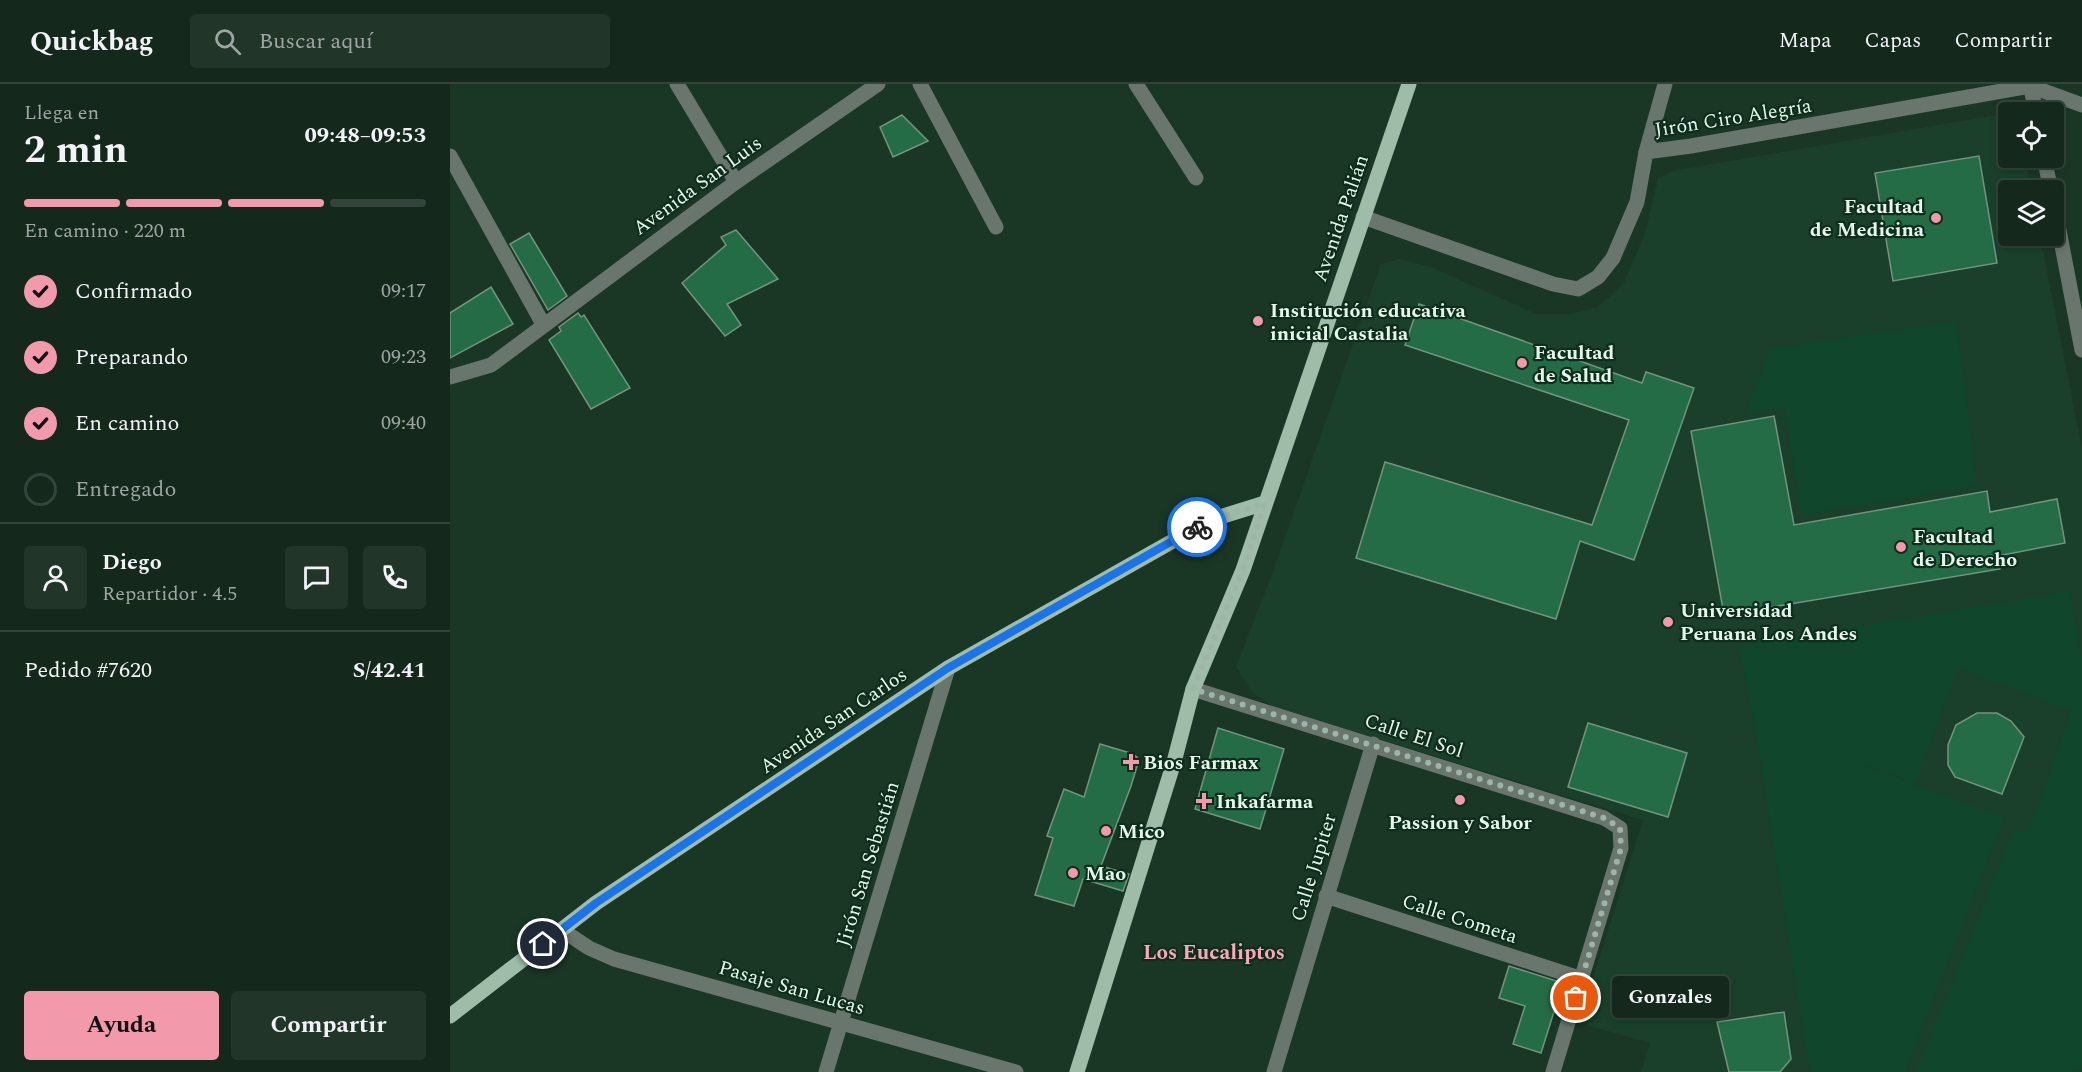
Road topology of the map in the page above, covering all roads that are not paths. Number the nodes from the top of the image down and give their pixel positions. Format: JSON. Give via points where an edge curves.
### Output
{"nodes":[{"id":1,"x":677,"y":84,"type":"edge"},
{"id":2,"x":878,"y":84,"type":"edge"},
{"id":3,"x":920,"y":84,"type":"edge"},
{"id":4,"x":1136,"y":84,"type":"edge"},
{"id":5,"x":1409,"y":84,"type":"edge"},
{"id":6,"x":1665,"y":84,"type":"edge"},
{"id":7,"x":2030,"y":85,"type":"edge"},
{"id":8,"x":2034,"y":102,"type":"edge"},
{"id":9,"x":2082,"y":105,"type":"edge"},
{"id":10,"x":1646,"y":152,"type":"junction"},
{"id":11,"x":450,"y":156,"type":"edge"},
{"id":12,"x":1196,"y":178,"type":"dead end"},
{"id":13,"x":736,"y":182,"type":"junction"},
{"id":14,"x":1363,"y":217,"type":"junction"},
{"id":15,"x":996,"y":227,"type":"dead end"},
{"id":16,"x":2062,"y":246,"type":"edge"},
{"id":17,"x":543,"y":324,"type":"junction"},
{"id":18,"x":2082,"y":350,"type":"edge"},
{"id":19,"x":450,"y":377,"type":"edge"},
{"id":20,"x":1265,"y":503,"type":"junction"},
{"id":21,"x":948,"y":668,"type":"junction"},
{"id":22,"x":1193,"y":689,"type":"junction"},
{"id":23,"x":1373,"y":744,"type":"junction"},
{"id":24,"x":1326,"y":896,"type":"junction"},
{"id":25,"x":562,"y":930,"type":"junction"},
{"id":26,"x":1582,"y":979,"type":"junction"},
{"id":27,"x":450,"y":1016,"type":"edge"},
{"id":28,"x":841,"y":1023,"type":"junction"},
{"id":29,"x":826,"y":1072,"type":"edge"},
{"id":30,"x":1016,"y":1072,"type":"edge"},
{"id":31,"x":1077,"y":1072,"type":"edge"},
{"id":32,"x":1274,"y":1072,"type":"edge"},
{"id":33,"x":1553,"y":1072,"type":"edge"}],
"edges":[{"from":1,"to":13,"type":"street"},
{"from":2,"to":13,"type":"street","name":"Avenida San Luis"},
{"from":3,"to":15,"type":"street"},
{"from":4,"to":12,"type":"street"},
{"from":5,"to":14,"type":"main road","name":"Avenida Palián"},
{"from":6,"to":10,"type":"street"},
{"from":7,"to":8,"type":"street"},
{"from":7,"to":9,"type":"street"},
{"from":7,"to":10,"type":"street","name":"Jirón Ciro Alegría"},
{"from":10,"to":14,"type":"street","name":"Jirón Ciro Alegría","via":[[1637,202],[1613,258],[1598,278],[1578,289],[1553,284]]},
{"from":11,"to":17,"type":"street"},
{"from":13,"to":17,"type":"street","name":"Avenida San Luis"},
{"from":14,"to":20,"type":"main road","name":"Avenida Palián"},
{"from":16,"to":18,"type":"street"},
{"from":17,"to":19,"type":"street","name":"Avenida San Luis","via":[[491,365]]},
{"from":20,"to":21,"type":"main road","name":"Avenida San Carlos","via":[[1210,520]]},
{"from":20,"to":22,"type":"main road","name":"Avenida Palián","via":[[1243,570]]},
{"from":21,"to":25,"type":"main road","name":"Avenida San Carlos","via":[[596,903]]},
{"from":21,"to":28,"type":"street","name":"Jirón San Sebastián"},
{"from":22,"to":23,"type":"street","name":"Calle El Sol"},
{"from":22,"to":31,"type":"main road","name":"Avenida Palián"},
{"from":23,"to":24,"type":"street","name":"Calle Jupiter"},
{"from":23,"to":26,"type":"street","name":"Calle El Sol","via":[[1604,818],[1620,828],[1621,848]]},
{"from":24,"to":26,"type":"street","name":"Calle Cometa"},
{"from":24,"to":32,"type":"street","name":"Calle Jupiter"},
{"from":25,"to":27,"type":"main road","name":"Avenida San Carlos"},
{"from":25,"to":28,"type":"street","name":"Pasaje San Lucas","via":[[614,959]]},
{"from":26,"to":33,"type":"street"},
{"from":28,"to":29,"type":"street","name":"Jirón San Sebastián"},
{"from":28,"to":30,"type":"street","name":"Pasaje San Lucas"}]}
